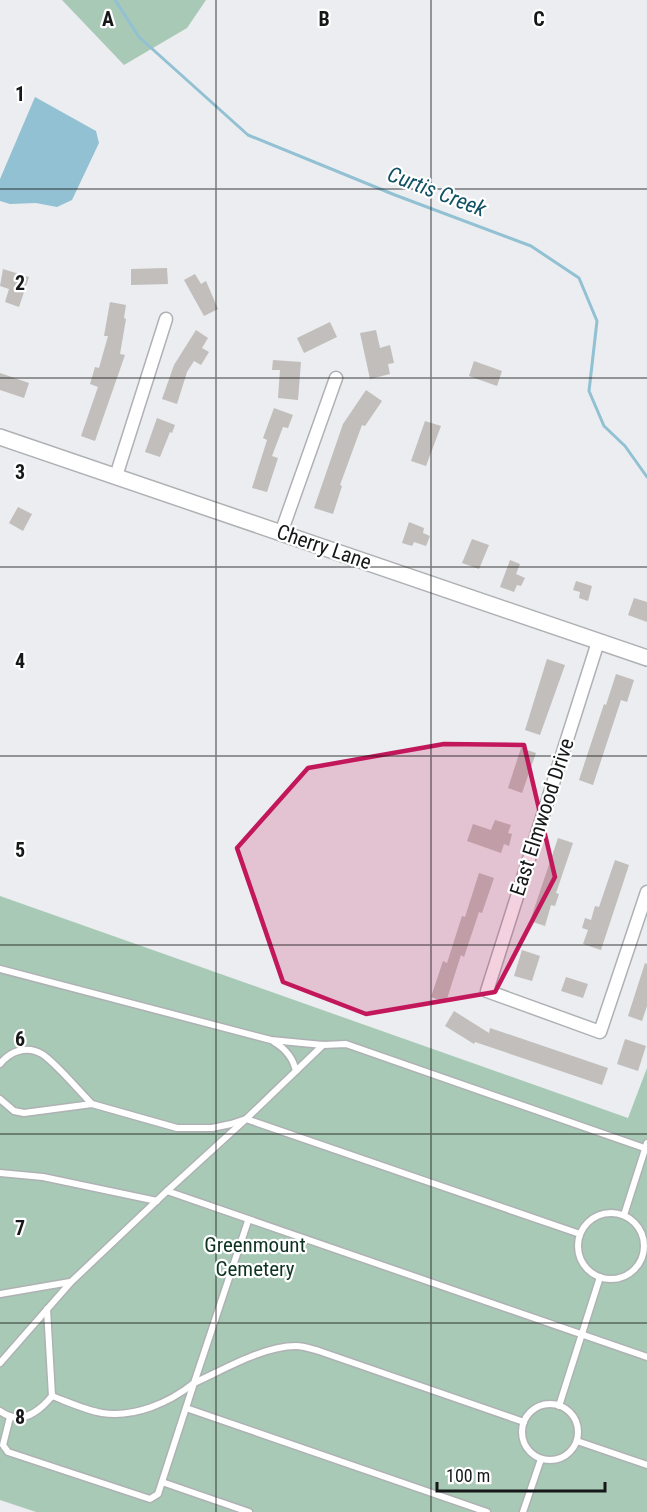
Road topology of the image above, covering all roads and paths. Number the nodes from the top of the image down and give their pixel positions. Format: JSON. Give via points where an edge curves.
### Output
{"nodes":[{"id":1,"x":166,"y":319,"type":"dead end"},
{"id":2,"x":336,"y":378,"type":"dead end"},
{"id":3,"x":0,"y":437,"type":"edge"},
{"id":4,"x":116,"y":476,"type":"junction"},
{"id":5,"x":281,"y":533,"type":"junction"},
{"id":6,"x":598,"y":642,"type":"junction"},
{"id":7,"x":647,"y":658,"type":"edge"},
{"id":8,"x":647,"y":892,"type":"edge"},
{"id":9,"x":0,"y":969,"type":"edge"},
{"id":10,"x":271,"y":1040,"type":"junction"},
{"id":11,"x":323,"y":1045,"type":"junction"},
{"id":12,"x":0,"y":1064,"type":"edge"},
{"id":13,"x":296,"y":1071,"type":"junction"},
{"id":14,"x":0,"y":1099,"type":"edge"},
{"id":15,"x":92,"y":1104,"type":"junction"},
{"id":16,"x":246,"y":1119,"type":"junction"},
{"id":17,"x":646,"y":1147,"type":"edge"},
{"id":18,"x":0,"y":1173,"type":"edge"},
{"id":19,"x":167,"y":1191,"type":"junction"},
{"id":20,"x":157,"y":1201,"type":"junction"},
{"id":21,"x":624,"y":1215,"type":"junction"},
{"id":22,"x":248,"y":1221,"type":"junction"},
{"id":23,"x":580,"y":1234,"type":"junction"},
{"id":24,"x":645,"y":1258,"type":"edge"},
{"id":25,"x":600,"y":1277,"type":"junction"},
{"id":26,"x":71,"y":1282,"type":"junction"},
{"id":27,"x":0,"y":1294,"type":"edge"},
{"id":28,"x":47,"y":1308,"type":"junction"},
{"id":29,"x":582,"y":1336,"type":"junction"},
{"id":30,"x":647,"y":1358,"type":"edge"},
{"id":31,"x":0,"y":1363,"type":"edge"},
{"id":32,"x":194,"y":1383,"type":"junction"},
{"id":33,"x":52,"y":1396,"type":"junction"},
{"id":34,"x":559,"y":1406,"type":"junction"},
{"id":35,"x":186,"y":1408,"type":"junction"},
{"id":36,"x":0,"y":1411,"type":"edge"},
{"id":37,"x":10,"y":1418,"type":"junction"},
{"id":38,"x":524,"y":1422,"type":"junction"},
{"id":39,"x":577,"y":1441,"type":"junction"},
{"id":40,"x":540,"y":1459,"type":"junction"},
{"id":41,"x":647,"y":1465,"type":"edge"},
{"id":42,"x":162,"y":1482,"type":"junction"},
{"id":43,"x":249,"y":1512,"type":"edge"},
{"id":44,"x":487,"y":1512,"type":"edge"},
{"id":45,"x":523,"y":1512,"type":"edge"}],
"edges":[{"from":1,"to":4,"type":"street"},
{"from":2,"to":5,"type":"street"},
{"from":3,"to":4,"type":"street","name":"Cherry Lane"},
{"from":4,"to":5,"type":"street","name":"Cherry Lane"},
{"from":5,"to":6,"type":"street","name":"Cherry Lane"},
{"from":6,"to":7,"type":"street","name":"Cherry Lane"},
{"from":6,"to":8,"type":"street","name":"East Elmwood Drive","via":[[487,991],[600,1032]]},
{"from":9,"to":10,"type":"lane"},
{"from":10,"to":11,"type":"lane"},
{"from":10,"to":13,"type":"lane","via":[[288,1053]]},
{"from":11,"to":13,"type":"lane"},
{"from":11,"to":17,"type":"lane","via":[[346,1044]]},
{"from":12,"to":15,"type":"lane","via":[[15,1051],[42,1054]]},
{"from":13,"to":16,"type":"lane"},
{"from":14,"to":15,"type":"lane","via":[[14,1111],[24,1113]]},
{"from":15,"to":16,"type":"lane","via":[[177,1128],[212,1128]]},
{"from":16,"to":19,"type":"lane"},
{"from":16,"to":23,"type":"lane"},
{"from":17,"to":21,"type":"lane"},
{"from":18,"to":20,"type":"lane","via":[[43,1177]]},
{"from":19,"to":20,"type":"lane"},
{"from":19,"to":22,"type":"lane"},
{"from":20,"to":26,"type":"lane"},
{"from":21,"to":23,"type":"lane","via":[[597,1215]]},
{"from":21,"to":24,"type":"lane","via":[[643,1235]]},
{"from":22,"to":29,"type":"lane"},
{"from":22,"to":32,"type":"lane"},
{"from":23,"to":25,"type":"lane","via":[[578,1249],[582,1262]]},
{"from":24,"to":25,"type":"lane","via":[[624,1276]]},
{"from":25,"to":29,"type":"lane"},
{"from":26,"to":27,"type":"lane"},
{"from":26,"to":28,"type":"lane"},
{"from":28,"to":31,"type":"lane"},
{"from":28,"to":33,"type":"lane"},
{"from":29,"to":30,"type":"lane"},
{"from":29,"to":34,"type":"lane"},
{"from":32,"to":33,"type":"lane","via":[[158,1405],[118,1415]]},
{"from":32,"to":35,"type":"lane"},
{"from":32,"to":38,"type":"lane","via":[[262,1353],[297,1346]]},
{"from":33,"to":37,"type":"lane","via":[[33,1414]]},
{"from":34,"to":38,"type":"lane","via":[[536,1408]]},
{"from":34,"to":39,"type":"lane","via":[[577,1423]]},
{"from":35,"to":42,"type":"lane"},
{"from":35,"to":44,"type":"lane"},
{"from":36,"to":37,"type":"lane"},
{"from":37,"to":42,"type":"lane","via":[[3,1445],[8,1452],[146,1498],[155,1498]]},
{"from":38,"to":40,"type":"lane","via":[[523,1441]]},
{"from":39,"to":40,"type":"lane","via":[[563,1457]]},
{"from":39,"to":41,"type":"lane"},
{"from":40,"to":45,"type":"lane"},
{"from":42,"to":43,"type":"lane"}]}
